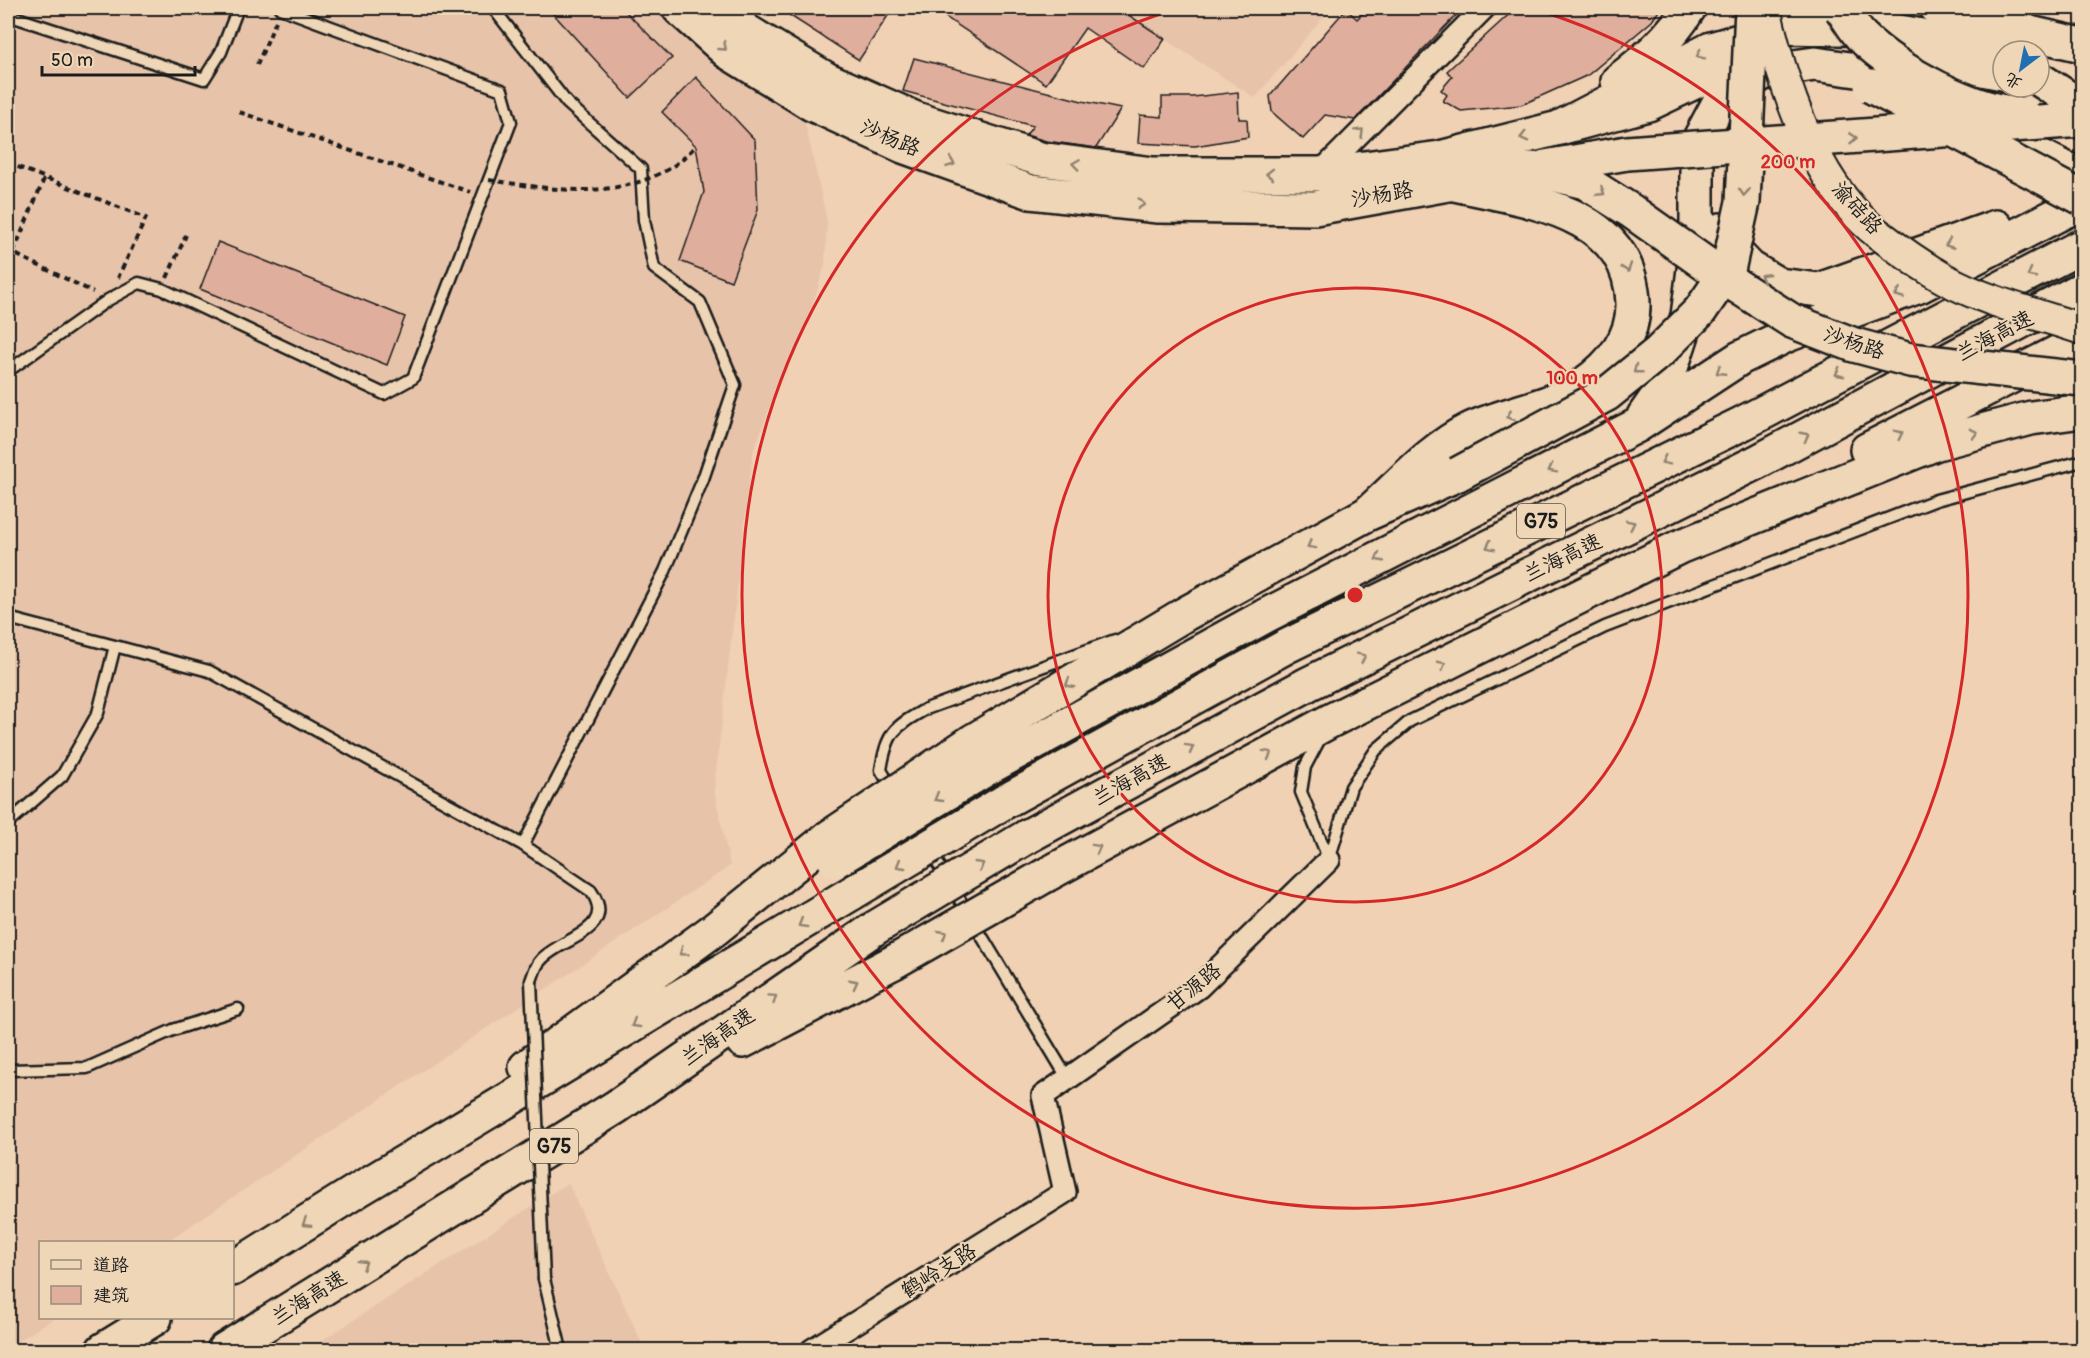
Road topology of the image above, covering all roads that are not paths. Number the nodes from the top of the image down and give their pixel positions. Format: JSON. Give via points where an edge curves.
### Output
{"nodes":[{"id":1,"x":238,"y":8,"type":"edge"},
{"id":2,"x":281,"y":8,"type":"edge"},
{"id":3,"x":493,"y":8,"type":"edge"},
{"id":4,"x":679,"y":8,"type":"edge"},
{"id":5,"x":721,"y":8,"type":"edge"},
{"id":6,"x":1484,"y":8,"type":"edge"},
{"id":7,"x":1689,"y":8,"type":"edge"},
{"id":8,"x":1752,"y":8,"type":"edge"},
{"id":9,"x":1765,"y":8,"type":"edge"},
{"id":10,"x":1841,"y":8,"type":"edge"},
{"id":11,"x":1935,"y":8,"type":"edge"},
{"id":12,"x":1971,"y":8,"type":"edge"},
{"id":13,"x":11,"y":13,"type":"edge"},
{"id":14,"x":2082,"y":45,"type":"edge"},
{"id":15,"x":1991,"y":48,"type":"edge"},
{"id":16,"x":1991,"y":53,"type":"edge"},
{"id":17,"x":1991,"y":71,"type":"edge"},
{"id":18,"x":1874,"y":79,"type":"junction"},
{"id":19,"x":2051,"y":81,"type":"edge"},
{"id":20,"x":2082,"y":85,"type":"edge"},
{"id":21,"x":2051,"y":87,"type":"edge"},
{"id":22,"x":2082,"y":106,"type":"edge"},
{"id":23,"x":2082,"y":118,"type":"edge"},
{"id":24,"x":1559,"y":128,"type":"junction"},
{"id":25,"x":1532,"y":169,"type":"junction"},
{"id":26,"x":1319,"y":174,"type":"junction"},
{"id":27,"x":2082,"y":177,"type":"edge"},
{"id":28,"x":1450,"y":183,"type":"junction"},
{"id":29,"x":2082,"y":198,"type":"edge"},
{"id":30,"x":2082,"y":246,"type":"edge"},
{"id":31,"x":2082,"y":289,"type":"edge"},
{"id":32,"x":2082,"y":328,"type":"edge"},
{"id":33,"x":2082,"y":340,"type":"edge"},
{"id":34,"x":8,"y":370,"type":"edge"},
{"id":35,"x":2082,"y":379,"type":"edge"},
{"id":36,"x":2082,"y":411,"type":"edge"},
{"id":37,"x":1638,"y":425,"type":"junction"},
{"id":38,"x":2082,"y":461,"type":"edge"},
{"id":39,"x":1367,"y":514,"type":"junction"},
{"id":40,"x":1679,"y":547,"type":"junction"},
{"id":41,"x":1185,"y":614,"type":"junction"},
{"id":42,"x":8,"y":618,"type":"edge"},
{"id":43,"x":115,"y":646,"type":"junction"},
{"id":44,"x":1330,"y":721,"type":"junction"},
{"id":45,"x":981,"y":754,"type":"junction"},
{"id":46,"x":8,"y":823,"type":"edge"},
{"id":47,"x":523,"y":845,"type":"junction"},
{"id":48,"x":1329,"y":860,"type":"junction"},
{"id":49,"x":238,"y":1009,"type":"dead end"},
{"id":50,"x":8,"y":1070,"type":"edge"},
{"id":51,"x":1068,"y":1079,"type":"junction"},
{"id":52,"x":616,"y":1107,"type":"junction"},
{"id":53,"x":358,"y":1190,"type":"junction"},
{"id":54,"x":1065,"y":1192,"type":"joint"},
{"id":55,"x":234,"y":1268,"type":"edge"},
{"id":56,"x":152,"y":1319,"type":"edge"},
{"id":57,"x":103,"y":1350,"type":"edge"},
{"id":58,"x":224,"y":1350,"type":"edge"},
{"id":59,"x":561,"y":1350,"type":"edge"},
{"id":60,"x":813,"y":1350,"type":"edge"}],
"edges":[{"from":1,"to":13,"type":"lane","via":[[221,52],[204,78]]},
{"from":2,"to":34,"type":"lane","via":[[502,90],[511,122],[413,378],[384,394],[162,289],[139,283]]},
{"from":3,"to":47,"type":"lane","via":[[567,102],[641,169],[644,220],[654,268],[700,302],[735,385],[703,479],[665,571]]},
{"from":4,"to":28,"type":"main road","name":"沙杨路","one_way":true,"via":[[728,52],[812,104],[903,146],[1031,192],[1158,206],[1315,208]]},
{"from":26,"to":5,"type":"main road","name":"沙杨路","one_way":true,"via":[[1153,174],[1040,159],[916,119],[826,79],[746,31]]},
{"from":26,"to":6,"type":"street","one_way":true},
{"from":7,"to":24,"type":"main road","via":[[1654,52]]},
{"from":8,"to":39,"type":"main road","one_way":true,"bridge":true,"via":[[1743,202],[1728,270],[1701,311],[1607,394],[1458,474]]},
{"from":9,"to":32,"type":"main road","name":"渝碚路","bridge":true,"via":[[1787,90],[1802,127],[1843,197],[1875,232],[1946,279],[2003,304]]},
{"from":10,"to":23,"type":"main road","bridge":true,"via":[[1862,37],[1901,67],[1943,90],[1986,108]]},
{"from":11,"to":15,"type":"main road"},
{"from":12,"to":14,"type":"main road","via":[[2030,33]]},
{"from":16,"to":24,"type":"main road","name":"沙杨路","one_way":true,"via":[[1882,29],[1787,27],[1711,49]]},
{"from":17,"to":24,"type":"main road","via":[[1865,46],[1792,45],[1717,71],[1648,104]]},
{"from":18,"to":27,"type":"main road","bridge":true},
{"from":18,"to":29,"type":"main road","bridge":true},
{"from":29,"to":18,"type":"main road","one_way":true,"via":[[1819,290],[1779,285],[1750,268],[1730,247],[1715,220],[1711,187],[1723,133],[1740,106],[1778,88]]},
{"from":18,"to":37,"type":"main road","via":[[1815,64],[1766,71],[1721,99],[1697,144],[1697,246],[1688,316],[1665,386]]},
{"from":19,"to":20,"type":"main road"},
{"from":21,"to":22,"type":"main road","bridge":true},
{"from":25,"to":23,"type":"main road","one_way":true,"bridge":true,"via":[[1627,153]]},
{"from":24,"to":26,"type":"main road","name":"沙杨路","one_way":true,"via":[[1440,158]]},
{"from":25,"to":28,"type":"main road","name":"沙杨路"},
{"from":25,"to":35,"type":"main road","name":"沙杨路","one_way":true,"bridge":true,"via":[[1585,182],[1792,321],[1854,345],[1910,360]]},
{"from":28,"to":39,"type":"main road","one_way":true,"via":[[1544,205],[1577,217],[1605,236],[1625,260],[1633,285],[1629,333],[1616,355],[1581,387],[1470,430],[1446,444]]},
{"from":29,"to":37,"type":"main road","one_way":true,"via":[[1919,286],[1788,335],[1740,358]]},
{"from":30,"to":53,"type":"main road","name":"兰海高速","number":"G75","one_way":true,"bridge":true,"via":[[1743,423],[1285,647],[1004,802]]},
{"from":52,"to":31,"type":"main road","name":"兰海高速","number":"G75","one_way":true,"bridge":true,"via":[[875,928],[1028,836],[1308,684],[1757,462]]},
{"from":40,"to":33,"type":"main road","one_way":true},
{"from":40,"to":36,"type":"main road","one_way":true,"via":[[1937,443],[2031,418]]},
{"from":37,"to":45,"type":"main road","one_way":true,"via":[[1267,615]]},
{"from":38,"to":48,"type":"lane","via":[[1936,500],[1605,627],[1410,721],[1376,750],[1351,787]]},
{"from":39,"to":41,"type":"main road","one_way":true},
{"from":44,"to":40,"type":"main road","one_way":true},
{"from":41,"to":45,"type":"main road","one_way":true},
{"from":41,"to":51,"type":"lane","via":[[926,709],[902,723],[886,742],[881,770]]},
{"from":42,"to":43,"type":"lane"},
{"from":43,"to":46,"type":"lane","via":[[98,713],[62,776]]},
{"from":43,"to":47,"type":"lane","via":[[209,671]]},
{"from":44,"to":48,"type":"lane","via":[[1305,767],[1302,792]]},
{"from":52,"to":44,"type":"main road","one_way":true,"bridge":true,"via":[[892,963]]},
{"from":45,"to":53,"type":"main road","one_way":true,"bridge":true,"via":[[715,928]]},
{"from":47,"to":59,"type":"lane","bridge":true,"via":[[591,891],[599,912],[591,927],[542,958],[531,981],[544,1279]]},
{"from":48,"to":51,"type":"street","name":"甘源路","via":[[1199,987]]},
{"from":49,"to":50,"type":"lane","via":[[173,1030],[87,1068]]},
{"from":51,"to":54,"type":"street","name":"甘源路","via":[[1043,1096]]},
{"from":58,"to":52,"type":"main road","name":"兰海高速","number":"G75","one_way":true},
{"from":53,"to":55,"type":"main road","name":"兰海高速","number":"G75","one_way":true},
{"from":54,"to":60,"type":"street","name":"鹤岭支路"},
{"from":56,"to":57,"type":"main road"}]}
